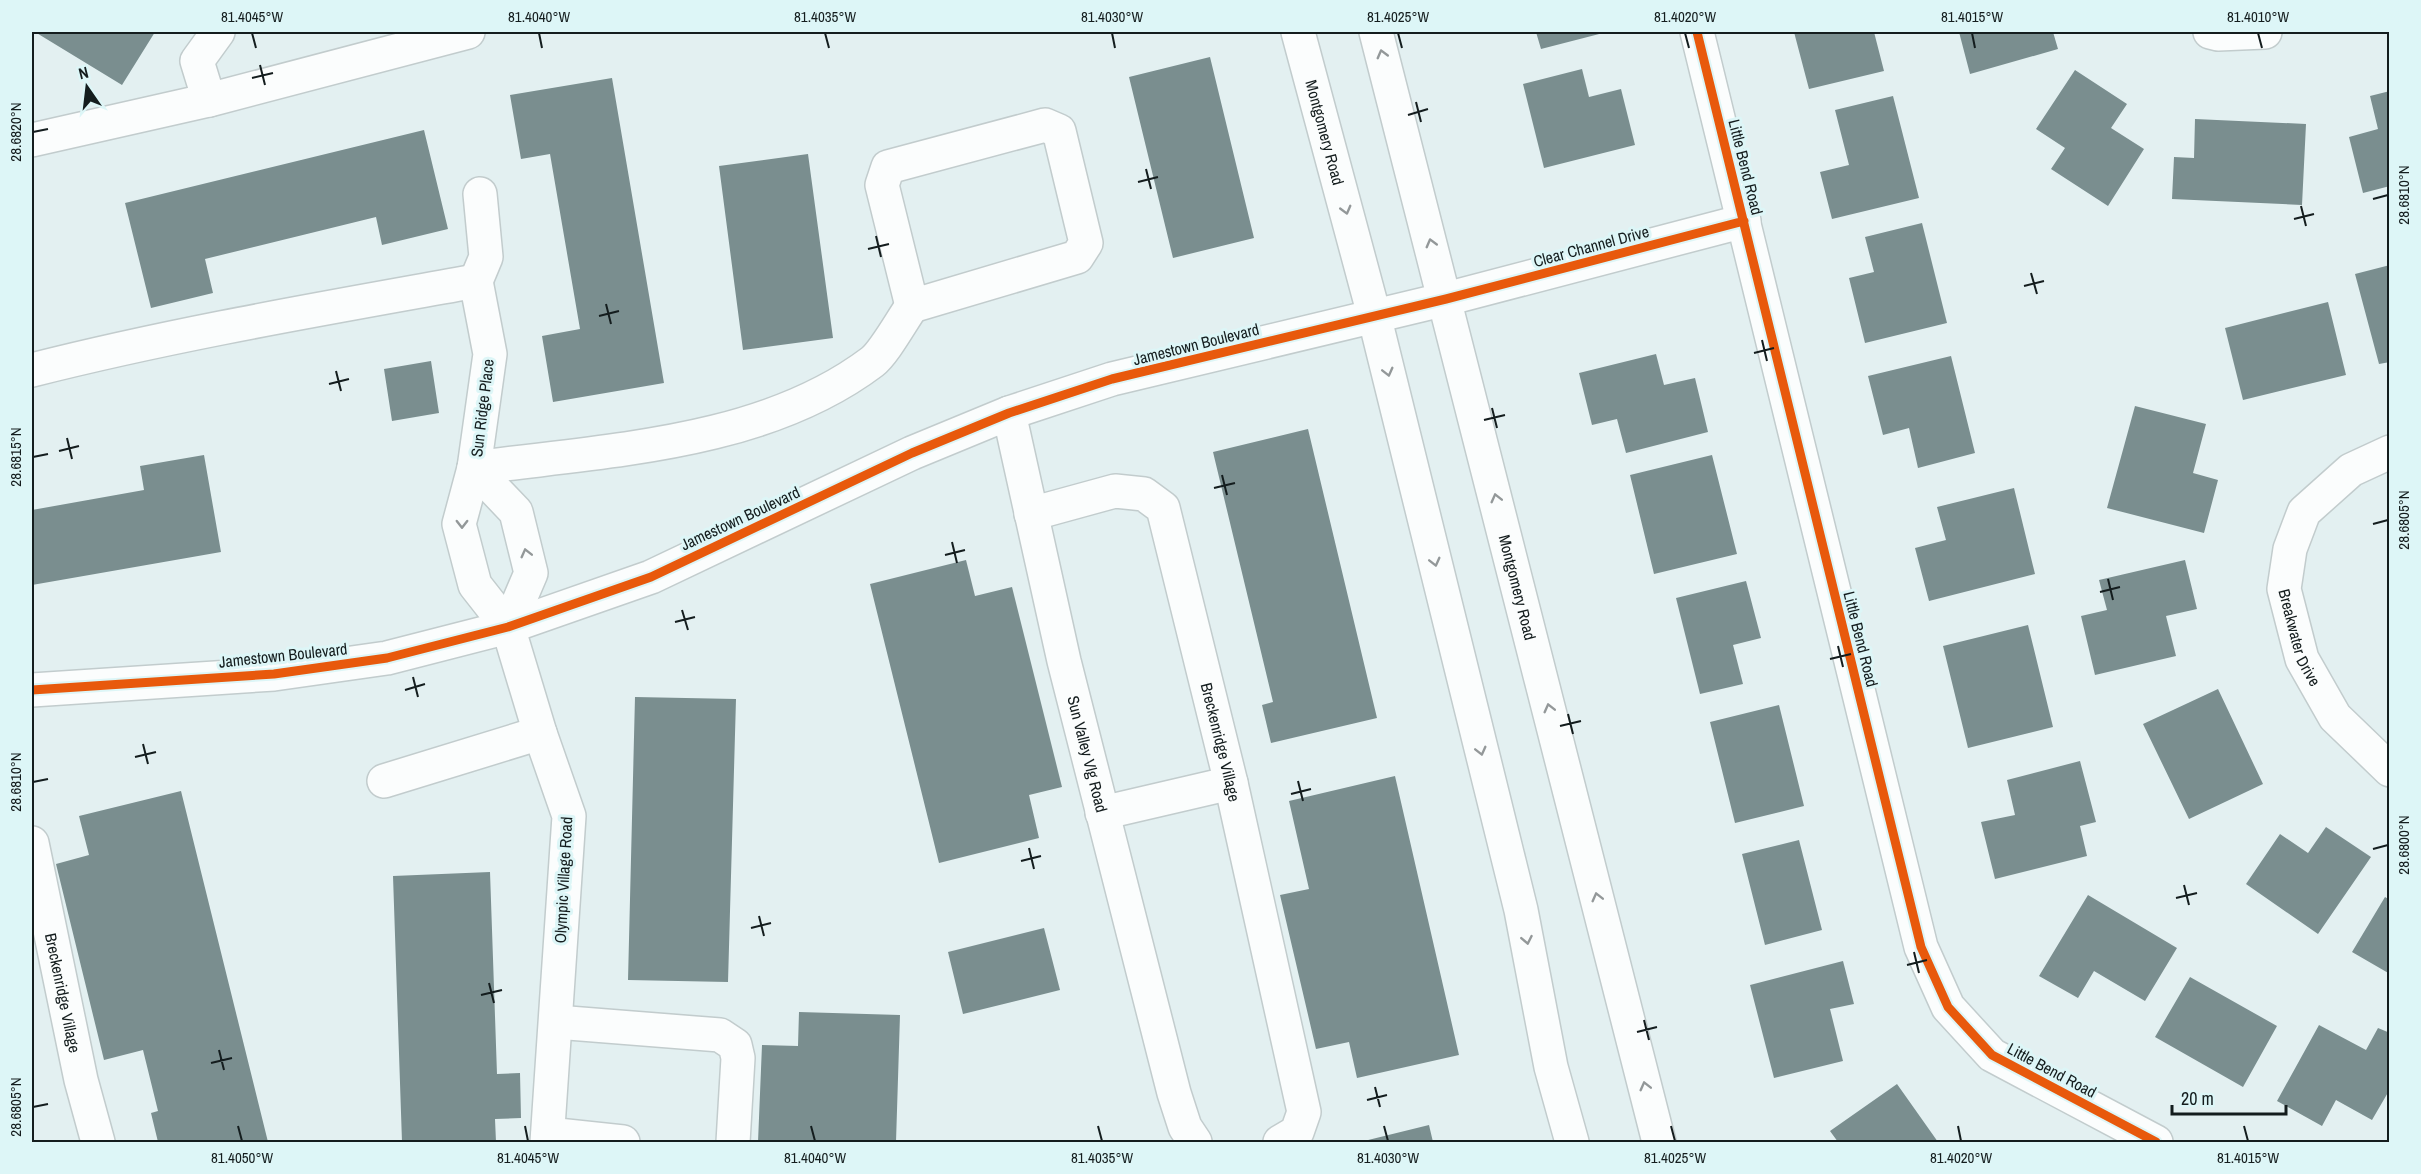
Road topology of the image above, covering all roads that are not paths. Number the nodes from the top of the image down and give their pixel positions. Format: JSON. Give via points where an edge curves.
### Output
{"nodes":[{"id":1,"x":218,"y":32,"type":"edge"},
{"id":2,"x":468,"y":32,"type":"edge"},
{"id":3,"x":1298,"y":32,"type":"edge"},
{"id":4,"x":1376,"y":32,"type":"edge"},
{"id":5,"x":1697,"y":32,"type":"edge"},
{"id":6,"x":2210,"y":32,"type":"edge"},
{"id":7,"x":2265,"y":32,"type":"edge"},
{"id":8,"x":208,"y":100,"type":"junction"},
{"id":9,"x":32,"y":140,"type":"edge"},
{"id":10,"x":480,"y":194,"type":"dead end"},
{"id":11,"x":1744,"y":221,"type":"junction"},
{"id":12,"x":476,"y":281,"type":"junction"},
{"id":13,"x":1446,"y":299,"type":"junction"},
{"id":14,"x":912,"y":306,"type":"junction"},
{"id":15,"x":1374,"y":315,"type":"junction"},
{"id":16,"x":32,"y":370,"type":"edge"},
{"id":17,"x":1009,"y":413,"type":"junction"},
{"id":18,"x":2390,"y":452,"type":"edge"},
{"id":19,"x":474,"y":468,"type":"junction"},
{"id":20,"x":1031,"y":514,"type":"junction"},
{"id":21,"x":508,"y":627,"type":"junction"},
{"id":22,"x":32,"y":690,"type":"edge"},
{"id":23,"x":540,"y":733,"type":"junction"},
{"id":24,"x":2390,"y":770,"type":"edge"},
{"id":25,"x":384,"y":781,"type":"dead end"},
{"id":26,"x":1231,"y":783,"type":"junction"},
{"id":27,"x":1102,"y":813,"type":"junction"},
{"id":28,"x":32,"y":843,"type":"edge"},
{"id":29,"x":556,"y":1022,"type":"junction"},
{"id":30,"x":547,"y":1138,"type":"edge"},
{"id":31,"x":98,"y":1143,"type":"edge"},
{"id":32,"x":623,"y":1143,"type":"edge"},
{"id":33,"x":733,"y":1143,"type":"edge"},
{"id":34,"x":1195,"y":1143,"type":"edge"},
{"id":35,"x":1280,"y":1143,"type":"edge"},
{"id":36,"x":1572,"y":1143,"type":"edge"},
{"id":37,"x":1659,"y":1143,"type":"edge"},
{"id":38,"x":2156,"y":1143,"type":"edge"}],
"edges":[{"from":1,"to":8,"type":"street","via":[[197,61]]},
{"from":2,"to":8,"type":"street"},
{"from":3,"to":15,"type":"street","name":"Montgomery Road","one_way":true},
{"from":13,"to":4,"type":"street","name":"Montgomery Road","one_way":true},
{"from":5,"to":11,"type":"street","name":"Little Bend Road"},
{"from":6,"to":7,"type":"street"},
{"from":8,"to":9,"type":"street"},
{"from":10,"to":12,"type":"street","via":[[486,257]]},
{"from":11,"to":13,"type":"street","name":"Clear Channel Drive"},
{"from":11,"to":38,"type":"street","name":"Little Bend Road","via":[[1921,947],[1948,1007],[1992,1055]]},
{"from":12,"to":16,"type":"street","via":[[299,313]]},
{"from":12,"to":19,"type":"street","name":"Sun Ridge Place","via":[[490,354]]},
{"from":13,"to":15,"type":"street","name":"Jamestown Boulevard"},
{"from":37,"to":13,"type":"street","name":"Montgomery Road","one_way":true},
{"from":14,"to":14,"type":"street","via":[[1077,257],[1086,243],[1059,131],[1045,125],[888,167],[882,185]]},
{"from":14,"to":19,"type":"street","name":"Sun Ridge Place","via":[[874,361],[811,399],[756,421],[683,439]]},
{"from":15,"to":17,"type":"street","name":"Jamestown Boulevard","via":[[1112,379]]},
{"from":15,"to":36,"type":"street","name":"Montgomery Road","one_way":true,"via":[[1521,910],[1551,1067]]},
{"from":17,"to":20,"type":"street","name":"Sun Valley Vlg Road"},
{"from":17,"to":21,"type":"street","name":"Jamestown Boulevard","via":[[912,453],[651,577]]},
{"from":18,"to":24,"type":"street","name":"Breakwater Drive","via":[[2351,470],[2304,512],[2290,549],[2284,589],[2302,659],[2335,717]]},
{"from":19,"to":21,"type":"street","one_way":true,"via":[[459,524],[475,585]]},
{"from":21,"to":19,"type":"street","one_way":true,"via":[[531,573],[516,512]]},
{"from":20,"to":26,"type":"street","name":"Breckenridge Village","via":[[1115,490],[1144,494],[1163,508]]},
{"from":20,"to":27,"type":"street","name":"Sun Valley Vlg Road"},
{"from":21,"to":22,"type":"street","name":"Jamestown Boulevard","via":[[387,658],[274,674]]},
{"from":21,"to":23,"type":"street","name":"Olympic Village Road"},
{"from":23,"to":25,"type":"street"},
{"from":23,"to":29,"type":"street","name":"Olympic Village Road","via":[[569,816]]},
{"from":26,"to":27,"type":"street"},
{"from":26,"to":35,"type":"street","name":"Breckenridge Village","via":[[1304,1112],[1297,1132]]},
{"from":27,"to":34,"type":"street","name":"Sun Valley Vlg Road","via":[[1174,1093],[1185,1127]]},
{"from":28,"to":31,"type":"street","name":"Breckenridge Village","via":[[81,1080]]},
{"from":29,"to":30,"type":"street","name":"Olympic Village Road"},
{"from":29,"to":33,"type":"street","via":[[720,1035],[728,1040],[735,1045],[738,1058]]},
{"from":30,"to":32,"type":"street"}]}
